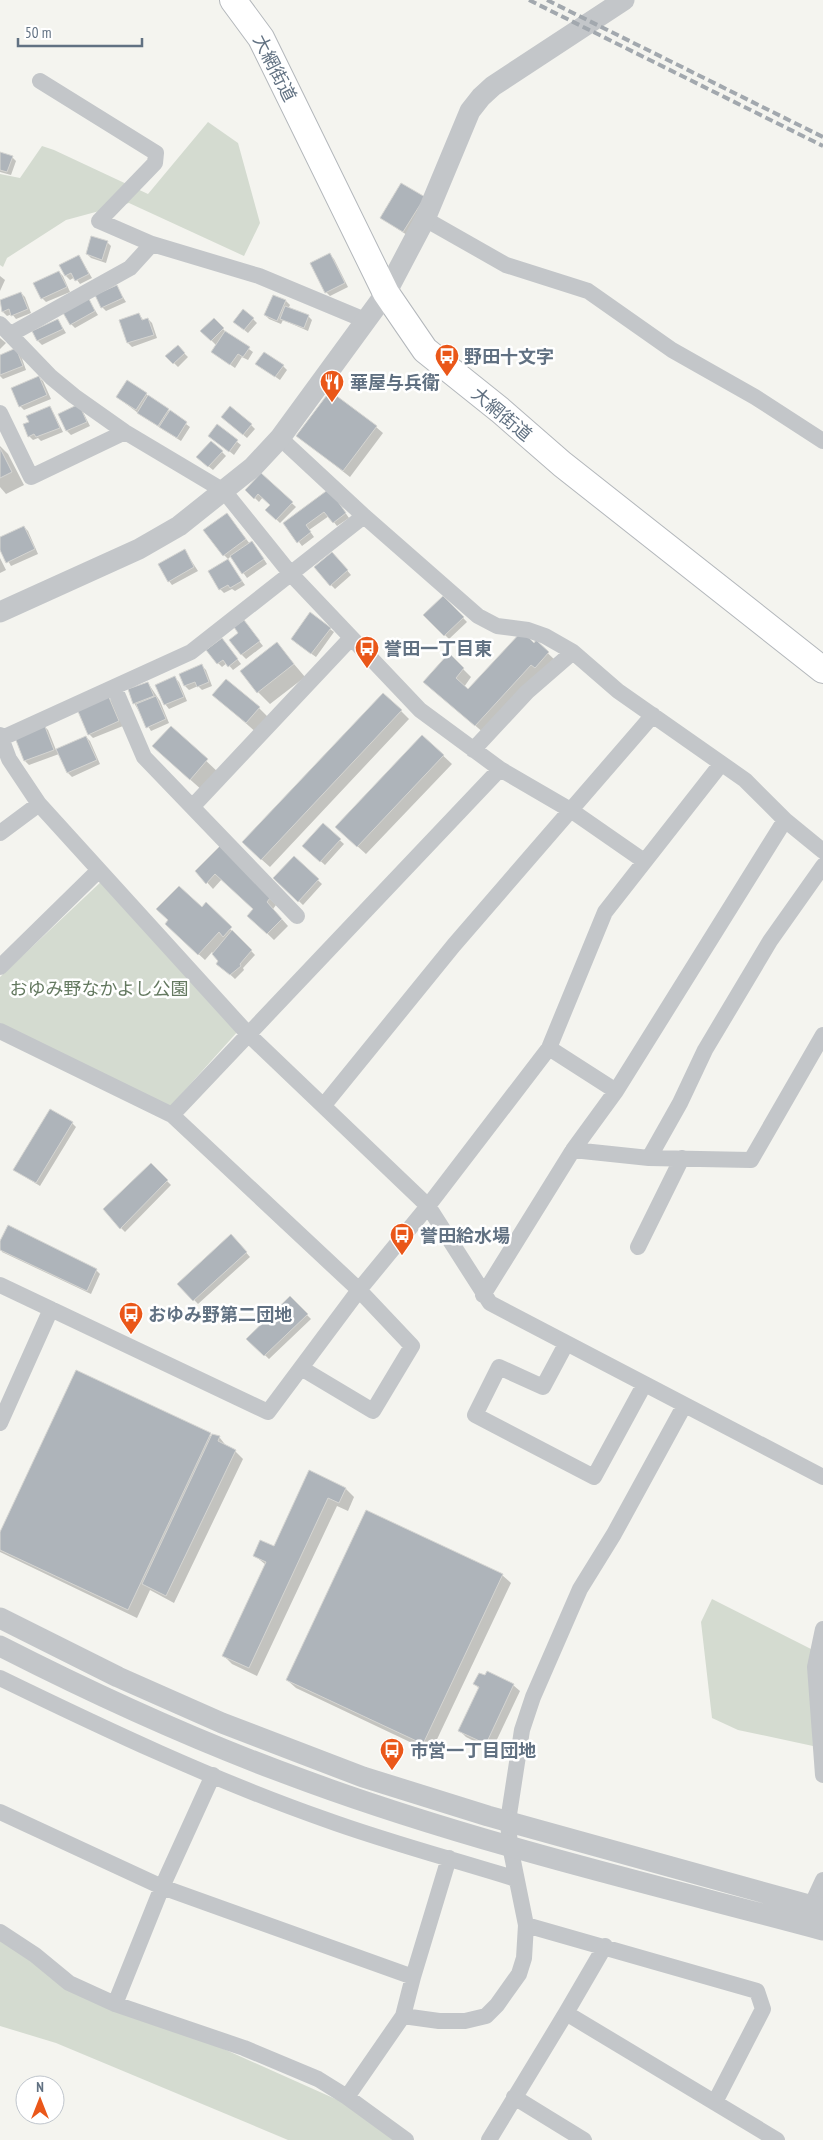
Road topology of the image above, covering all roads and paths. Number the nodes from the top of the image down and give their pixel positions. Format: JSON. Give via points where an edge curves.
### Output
{"nodes":[{"id":1,"x":233,"y":0,"type":"edge"},
{"id":2,"x":624,"y":0,"type":"edge"},
{"id":3,"x":40,"y":80,"type":"dead end"},
{"id":4,"x":426,"y":220,"type":"junction"},
{"id":5,"x":152,"y":244,"type":"junction"},
{"id":6,"x":386,"y":293,"type":"junction"},
{"id":7,"x":366,"y":321,"type":"junction"},
{"id":8,"x":5,"y":329,"type":"edge"},
{"id":9,"x":0,"y":413,"type":"edge"},
{"id":10,"x":125,"y":432,"type":"junction"},
{"id":11,"x":280,"y":438,"type":"junction"},
{"id":12,"x":823,"y":441,"type":"edge"},
{"id":13,"x":224,"y":491,"type":"junction"},
{"id":14,"x":364,"y":516,"type":"junction"},
{"id":15,"x":290,"y":573,"type":"junction"},
{"id":16,"x":0,"y":612,"type":"edge"},
{"id":17,"x":351,"y":638,"type":"junction"},
{"id":18,"x":573,"y":652,"type":"junction"},
{"id":19,"x":823,"y":670,"type":"edge"},
{"id":20,"x":114,"y":687,"type":"junction"},
{"id":21,"x":653,"y":715,"type":"junction"},
{"id":22,"x":0,"y":737,"type":"edge"},
{"id":23,"x":473,"y":750,"type":"junction"},
{"id":24,"x":721,"y":764,"type":"junction"},
{"id":25,"x":500,"y":769,"type":"junction"},
{"id":26,"x":39,"y":804,"type":"junction"},
{"id":27,"x":193,"y":806,"type":"junction"},
{"id":28,"x":572,"y":811,"type":"junction"},
{"id":29,"x":785,"y":820,"type":"junction"},
{"id":30,"x":0,"y":833,"type":"edge"},
{"id":31,"x":823,"y":851,"type":"edge"},
{"id":32,"x":644,"y":861,"type":"junction"},
{"id":33,"x":823,"y":866,"type":"edge"},
{"id":34,"x":99,"y":870,"type":"junction"},
{"id":35,"x":298,"y":916,"type":"dead end"},
{"id":36,"x":1,"y":965,"type":"edge"},
{"id":37,"x":0,"y":1031,"type":"edge"},
{"id":38,"x":248,"y":1034,"type":"junction"},
{"id":39,"x":823,"y":1035,"type":"edge"},
{"id":40,"x":549,"y":1048,"type":"junction"},
{"id":41,"x":616,"y":1091,"type":"junction"},
{"id":42,"x":324,"y":1104,"type":"junction"},
{"id":43,"x":172,"y":1115,"type":"junction"},
{"id":44,"x":573,"y":1150,"type":"junction"},
{"id":45,"x":649,"y":1158,"type":"junction"},
{"id":46,"x":682,"y":1158,"type":"junction"},
{"id":47,"x":428,"y":1206,"type":"junction"},
{"id":48,"x":638,"y":1247,"type":"dead end"},
{"id":49,"x":0,"y":1285,"type":"edge"},
{"id":50,"x":359,"y":1290,"type":"junction"},
{"id":51,"x":483,"y":1295,"type":"junction"},
{"id":52,"x":51,"y":1309,"type":"junction"},
{"id":53,"x":566,"y":1344,"type":"junction"},
{"id":54,"x":301,"y":1368,"type":"junction"},
{"id":55,"x":644,"y":1385,"type":"junction"},
{"id":56,"x":684,"y":1406,"type":"junction"},
{"id":57,"x":0,"y":1424,"type":"edge"},
{"id":58,"x":823,"y":1477,"type":"edge"},
{"id":59,"x":0,"y":1618,"type":"edge"},
{"id":60,"x":823,"y":1629,"type":"edge"},
{"id":61,"x":0,"y":1646,"type":"edge"},
{"id":62,"x":0,"y":1678,"type":"edge"},
{"id":63,"x":213,"y":1775,"type":"junction"},
{"id":64,"x":823,"y":1775,"type":"edge"},
{"id":65,"x":0,"y":1812,"type":"edge"},
{"id":66,"x":508,"y":1821,"type":"junction"},
{"id":67,"x":510,"y":1846,"type":"junction"},
{"id":68,"x":449,"y":1858,"type":"junction"},
{"id":69,"x":516,"y":1879,"type":"junction"},
{"id":70,"x":823,"y":1880,"type":"edge"},
{"id":71,"x":162,"y":1887,"type":"junction"},
{"id":72,"x":817,"y":1907,"type":"edge"},
{"id":73,"x":526,"y":1925,"type":"junction"},
{"id":74,"x":823,"y":1930,"type":"edge"},
{"id":75,"x":0,"y":1932,"type":"edge"},
{"id":76,"x":605,"y":1946,"type":"junction"},
{"id":77,"x":413,"y":1977,"type":"junction"},
{"id":78,"x":115,"y":2004,"type":"junction"},
{"id":79,"x":566,"y":2013,"type":"junction"},
{"id":80,"x":403,"y":2016,"type":"junction"},
{"id":81,"x":346,"y":2097,"type":"junction"},
{"id":82,"x":514,"y":2097,"type":"junction"},
{"id":83,"x":715,"y":2102,"type":"junction"},
{"id":84,"x":406,"y":2140,"type":"edge"},
{"id":85,"x":489,"y":2140,"type":"edge"},
{"id":86,"x":584,"y":2140,"type":"edge"},
{"id":87,"x":777,"y":2140,"type":"edge"}],
"edges":[{"from":1,"to":6,"type":"main road","name":"大網街道","via":[[261,38]]},
{"from":2,"to":4,"type":"street","via":[[481,97],[470,111]]},
{"from":3,"to":5,"type":"street","via":[[156,153],[155,163],[99,221]]},
{"from":4,"to":6,"type":"street"},
{"from":4,"to":12,"type":"street","via":[[506,265],[588,291],[672,350],[755,397]]},
{"from":5,"to":7,"type":"street","via":[[260,276]]},
{"from":5,"to":8,"type":"street","via":[[130,268]]},
{"from":6,"to":7,"type":"street"},
{"from":6,"to":19,"type":"main road","name":"大網街道","via":[[425,350],[562,464]]},
{"from":7,"to":11,"type":"street"},
{"from":8,"to":10,"type":"street","via":[[51,377]]},
{"from":9,"to":10,"type":"street","via":[[30,477]]},
{"from":10,"to":13,"type":"street"},
{"from":11,"to":13,"type":"street","via":[[253,467]]},
{"from":11,"to":14,"type":"street"},
{"from":13,"to":15,"type":"street"},
{"from":13,"to":16,"type":"street","via":[[179,526],[139,549]]},
{"from":14,"to":15,"type":"street"},
{"from":14,"to":18,"type":"street","via":[[478,616],[497,626],[545,636]]},
{"from":15,"to":17,"type":"street"},
{"from":15,"to":20,"type":"street","via":[[191,652]]},
{"from":17,"to":23,"type":"street","via":[[420,710]]},
{"from":17,"to":27,"type":"street"},
{"from":18,"to":21,"type":"street","via":[[618,691]]},
{"from":18,"to":23,"type":"street","via":[[527,692]]},
{"from":20,"to":22,"type":"street"},
{"from":20,"to":27,"type":"street","via":[[144,757]]},
{"from":21,"to":24,"type":"street"},
{"from":21,"to":28,"type":"street"},
{"from":22,"to":26,"type":"street","via":[[9,759]]},
{"from":23,"to":25,"type":"street"},
{"from":24,"to":29,"type":"street","via":[[745,780]]},
{"from":24,"to":32,"type":"street"},
{"from":25,"to":28,"type":"street"},
{"from":25,"to":38,"type":"street"},
{"from":26,"to":30,"type":"street"},
{"from":26,"to":34,"type":"street"},
{"from":27,"to":35,"type":"street"},
{"from":28,"to":32,"type":"street"},
{"from":28,"to":42,"type":"street","via":[[454,946]]},
{"from":29,"to":31,"type":"street"},
{"from":29,"to":41,"type":"street"},
{"from":32,"to":40,"type":"street","via":[[605,912]]},
{"from":33,"to":45,"type":"street","via":[[770,940],[705,1050]]},
{"from":34,"to":36,"type":"street"},
{"from":34,"to":38,"type":"street"},
{"from":37,"to":43,"type":"street"},
{"from":38,"to":42,"type":"street"},
{"from":38,"to":43,"type":"street"},
{"from":39,"to":46,"type":"street","via":[[751,1160]]},
{"from":40,"to":41,"type":"street"},
{"from":40,"to":47,"type":"street"},
{"from":41,"to":44,"type":"street"},
{"from":42,"to":47,"type":"street"},
{"from":43,"to":50,"type":"street"},
{"from":44,"to":45,"type":"street"},
{"from":44,"to":51,"type":"street"},
{"from":45,"to":46,"type":"street"},
{"from":46,"to":48,"type":"street"},
{"from":47,"to":50,"type":"street"},
{"from":47,"to":51,"type":"street"},
{"from":49,"to":52,"type":"street"},
{"from":50,"to":54,"type":"street"},
{"from":50,"to":54,"type":"street","via":[[412,1346],[373,1410]]},
{"from":51,"to":53,"type":"street","via":[[490,1303]]},
{"from":52,"to":54,"type":"street","via":[[268,1412]]},
{"from":52,"to":57,"type":"street"},
{"from":53,"to":55,"type":"street"},
{"from":53,"to":55,"type":"street","via":[[543,1387],[500,1366],[475,1416],[594,1477]]},
{"from":55,"to":56,"type":"street"},
{"from":56,"to":58,"type":"street"},
{"from":56,"to":66,"type":"street","via":[[580,1589],[533,1697],[522,1730]]},
{"from":59,"to":66,"type":"street","via":[[118,1677],[222,1723],[363,1777]]},
{"from":60,"to":64,"type":"street","via":[[816,1667]]},
{"from":61,"to":67,"type":"street","via":[[140,1714],[308,1782]]},
{"from":62,"to":63,"type":"street","via":[[90,1722]]},
{"from":63,"to":68,"type":"street","via":[[324,1819]]},
{"from":63,"to":71,"type":"street"},
{"from":65,"to":71,"type":"street"},
{"from":66,"to":67,"type":"street"},
{"from":66,"to":72,"type":"street"},
{"from":67,"to":69,"type":"street"},
{"from":67,"to":74,"type":"street"},
{"from":68,"to":69,"type":"street"},
{"from":68,"to":77,"type":"street"},
{"from":69,"to":73,"type":"street"},
{"from":70,"to":72,"type":"street"},
{"from":71,"to":77,"type":"street"},
{"from":71,"to":78,"type":"street"},
{"from":73,"to":76,"type":"street"},
{"from":73,"to":80,"type":"street","via":[[524,1958],[519,1974],[486,2016],[465,2021],[438,2021]]},
{"from":75,"to":78,"type":"street","via":[[69,1983]]},
{"from":76,"to":79,"type":"street"},
{"from":76,"to":83,"type":"street","via":[[757,1991],[763,2009]]},
{"from":77,"to":80,"type":"street"},
{"from":78,"to":81,"type":"street","via":[[244,2048],[318,2079]]},
{"from":79,"to":82,"type":"street"},
{"from":79,"to":83,"type":"street"},
{"from":80,"to":81,"type":"street"},
{"from":81,"to":84,"type":"street"},
{"from":82,"to":85,"type":"street"},
{"from":82,"to":86,"type":"street"},
{"from":83,"to":87,"type":"street"}]}
